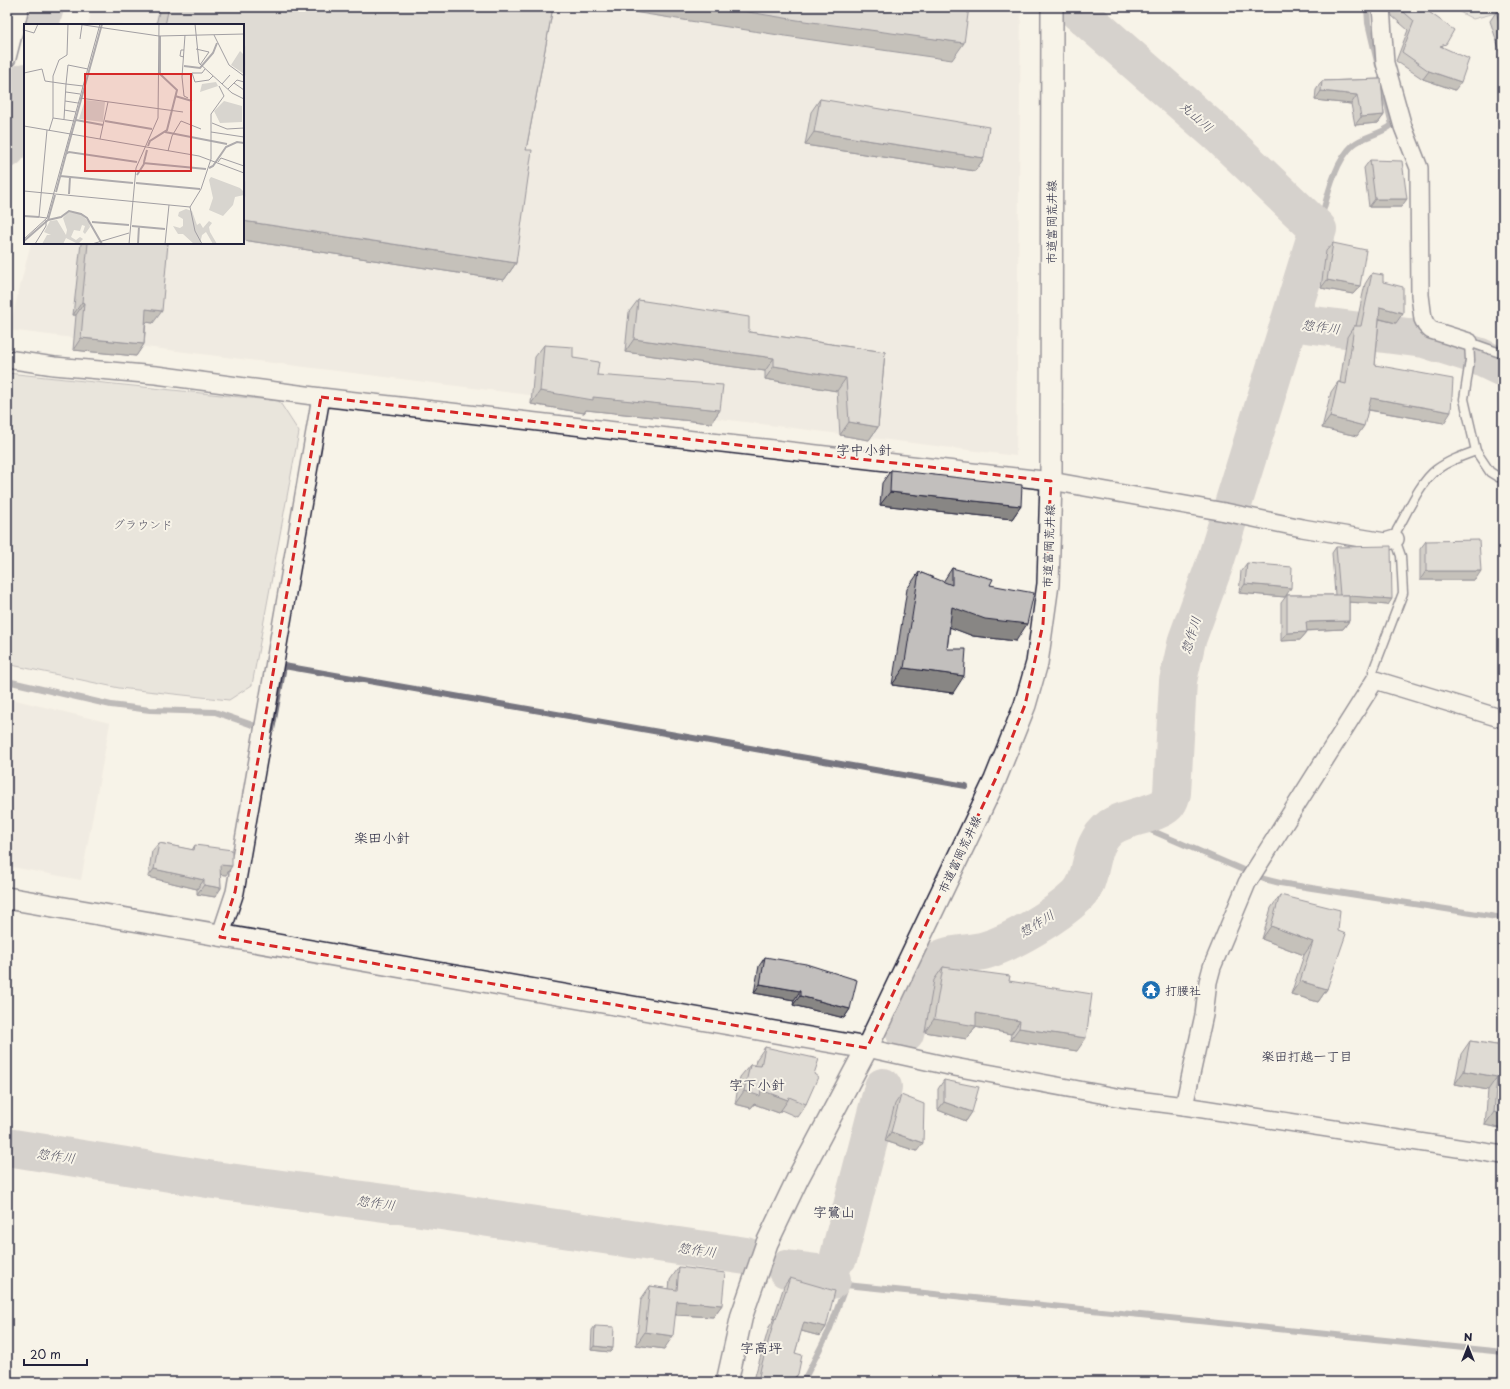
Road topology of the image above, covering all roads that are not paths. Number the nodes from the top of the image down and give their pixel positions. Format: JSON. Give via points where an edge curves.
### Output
{"nodes":[{"id":1,"x":20,"y":7,"type":"edge"},
{"id":2,"x":1052,"y":7,"type":"edge"},
{"id":3,"x":1381,"y":7,"type":"edge"},
{"id":4,"x":8,"y":52,"type":"edge"},
{"id":5,"x":1469,"y":342,"type":"junction"},
{"id":6,"x":1503,"y":354,"type":"edge"},
{"id":7,"x":7,"y":358,"type":"edge"},
{"id":8,"x":321,"y":397,"type":"junction"},
{"id":9,"x":1476,"y":451,"type":"junction"},
{"id":10,"x":1503,"y":476,"type":"edge"},
{"id":11,"x":1050,"y":481,"type":"junction"},
{"id":12,"x":1395,"y":540,"type":"junction"},
{"id":13,"x":1375,"y":680,"type":"junction"},
{"id":14,"x":1503,"y":718,"type":"edge"},
{"id":15,"x":7,"y":898,"type":"edge"},
{"id":16,"x":220,"y":937,"type":"junction"},
{"id":17,"x":867,"y":1048,"type":"junction"},
{"id":18,"x":1184,"y":1106,"type":"junction"},
{"id":19,"x":1503,"y":1155,"type":"edge"},
{"id":20,"x":727,"y":1382,"type":"edge"}],
"edges":[{"from":1,"to":4,"type":"street"},
{"from":2,"to":11,"type":"street","name":"市道富岡荒井線"},
{"from":3,"to":5,"type":"street","via":[[1385,63],[1403,127],[1419,168],[1420,295],[1423,319],[1431,330]]},
{"from":5,"to":6,"type":"lane"},
{"from":5,"to":9,"type":"lane","via":[[1470,360],[1464,399]]},
{"from":7,"to":8,"type":"street","via":[[54,366],[156,375]]},
{"from":8,"to":11,"type":"street"},
{"from":8,"to":16,"type":"street","via":[[235,892]]},
{"from":9,"to":10,"type":"lane","via":[[1490,472],[1498,477]]},
{"from":9,"to":12,"type":"lane","via":[[1454,459],[1428,478],[1397,530]]},
{"from":11,"to":12,"type":"street","via":[[1302,528],[1385,542]]},
{"from":11,"to":17,"type":"street","name":"市道富岡荒井線","via":[[1048,584],[1037,664],[1025,705],[995,780]]},
{"from":12,"to":13,"type":"lane","via":[[1401,556],[1404,593],[1373,671]]},
{"from":13,"to":14,"type":"street"},
{"from":13,"to":18,"type":"street","via":[[1253,872],[1212,967]]},
{"from":15,"to":16,"type":"street"},
{"from":16,"to":17,"type":"street"},
{"from":17,"to":18,"type":"street","via":[[1122,1098]]},
{"from":17,"to":20,"type":"street","name":"市道富岡荒井線","via":[[766,1243],[742,1315]]},
{"from":18,"to":19,"type":"street"}]}
